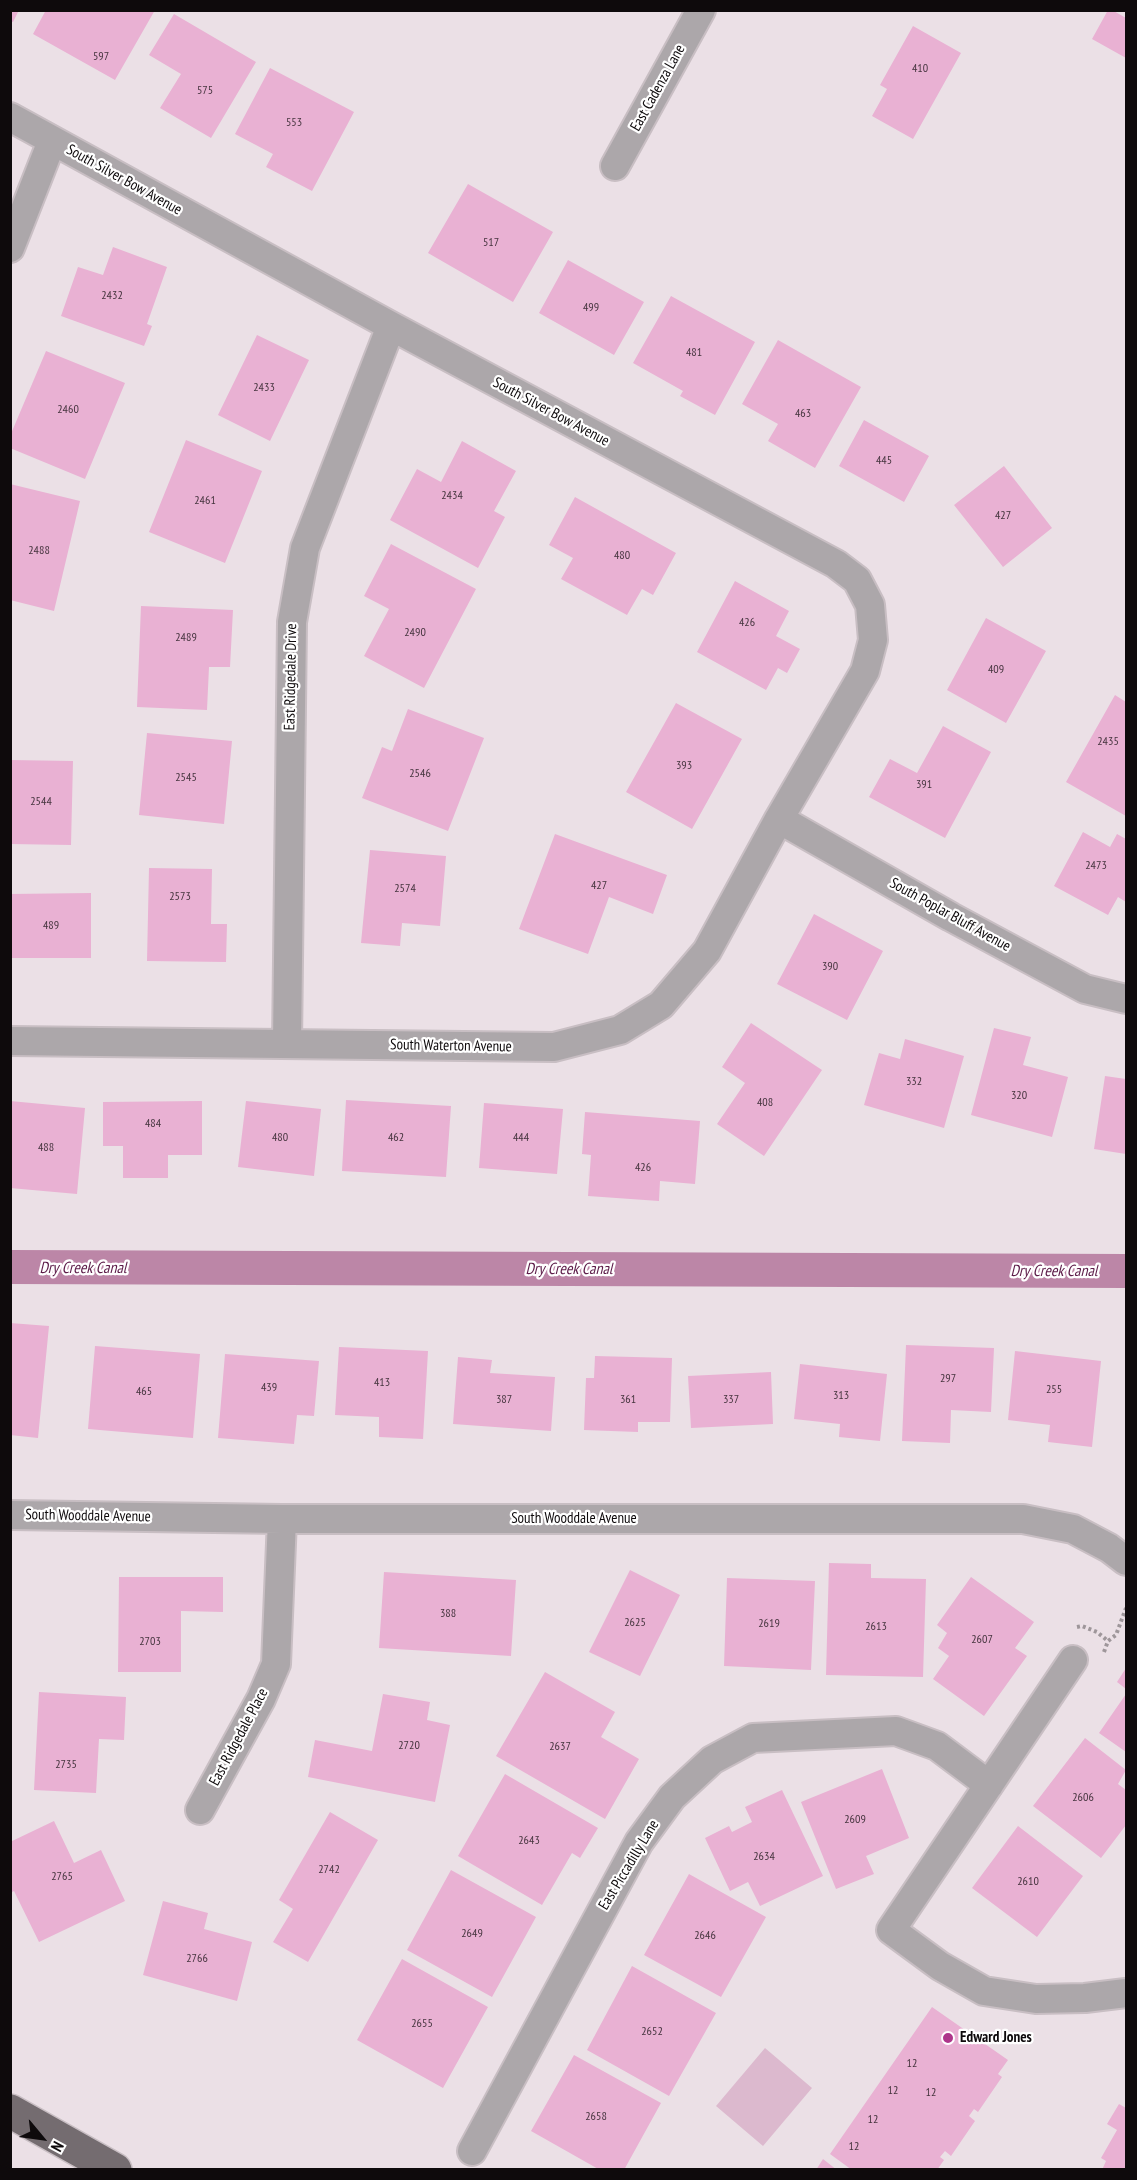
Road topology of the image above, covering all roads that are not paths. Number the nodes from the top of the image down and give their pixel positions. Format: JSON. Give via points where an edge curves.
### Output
{"nodes":[{"id":1,"x":701,"y":10,"type":"edge"},
{"id":2,"x":10,"y":117,"type":"edge"},
{"id":3,"x":52,"y":141,"type":"junction"},
{"id":4,"x":615,"y":166,"type":"dead end"},
{"id":5,"x":10,"y":248,"type":"edge"},
{"id":6,"x":391,"y":326,"type":"junction"},
{"id":7,"x":779,"y":819,"type":"junction"},
{"id":8,"x":1126,"y":999,"type":"edge"},
{"id":9,"x":10,"y":1041,"type":"edge"},
{"id":10,"x":287,"y":1044,"type":"junction"},
{"id":11,"x":10,"y":1515,"type":"edge"},
{"id":12,"x":282,"y":1519,"type":"junction"},
{"id":13,"x":1126,"y":1562,"type":"edge"},
{"id":14,"x":1086,"y":1659,"type":"road end"},
{"id":15,"x":989,"y":1785,"type":"junction"},
{"id":16,"x":200,"y":1810,"type":"dead end"},
{"id":17,"x":1126,"y":1993,"type":"edge"},
{"id":18,"x":10,"y":2111,"type":"edge"},
{"id":19,"x":472,"y":2151,"type":"dead end"},
{"id":20,"x":115,"y":2169,"type":"edge"}],
"edges":[{"from":1,"to":4,"type":"street","name":"East Cadenza Lane"},
{"from":2,"to":3,"type":"street","name":"South Silver Bow Avenue"},
{"from":3,"to":5,"type":"street"},
{"from":3,"to":6,"type":"street","name":"South Silver Bow Avenue"},
{"from":6,"to":7,"type":"street","name":"South Silver Bow Avenue","via":[[836,564],[857,580],[870,605],[873,640],[865,670]]},
{"from":6,"to":10,"type":"street","name":"East Ridgedale Drive","via":[[305,548],[292,622]]},
{"from":7,"to":8,"type":"street","name":"South Poplar Bluff Avenue","via":[[1085,988]]},
{"from":7,"to":10,"type":"street","name":"South Waterton Avenue","via":[[707,951],[661,1005],[620,1030],[554,1047]]},
{"from":9,"to":10,"type":"street","name":"South Waterton Avenue"},
{"from":11,"to":12,"type":"street","name":"South Wooddale Avenue"},
{"from":12,"to":13,"type":"street","name":"South Wooddale Avenue","via":[[1023,1519],[1073,1529]]},
{"from":12,"to":16,"type":"street","name":"East Ridgedale Place","via":[[276,1664]]},
{"from":14,"to":15,"type":"street"},
{"from":15,"to":17,"type":"street","via":[[891,1930],[940,1966],[984,1991],[1036,1999]]},
{"from":15,"to":19,"type":"street","name":"East Piccadilly Lane","via":[[937,1746],[896,1731],[753,1738],[712,1760],[672,1797],[639,1842]]},
{"from":18,"to":20,"type":"highway"}]}
